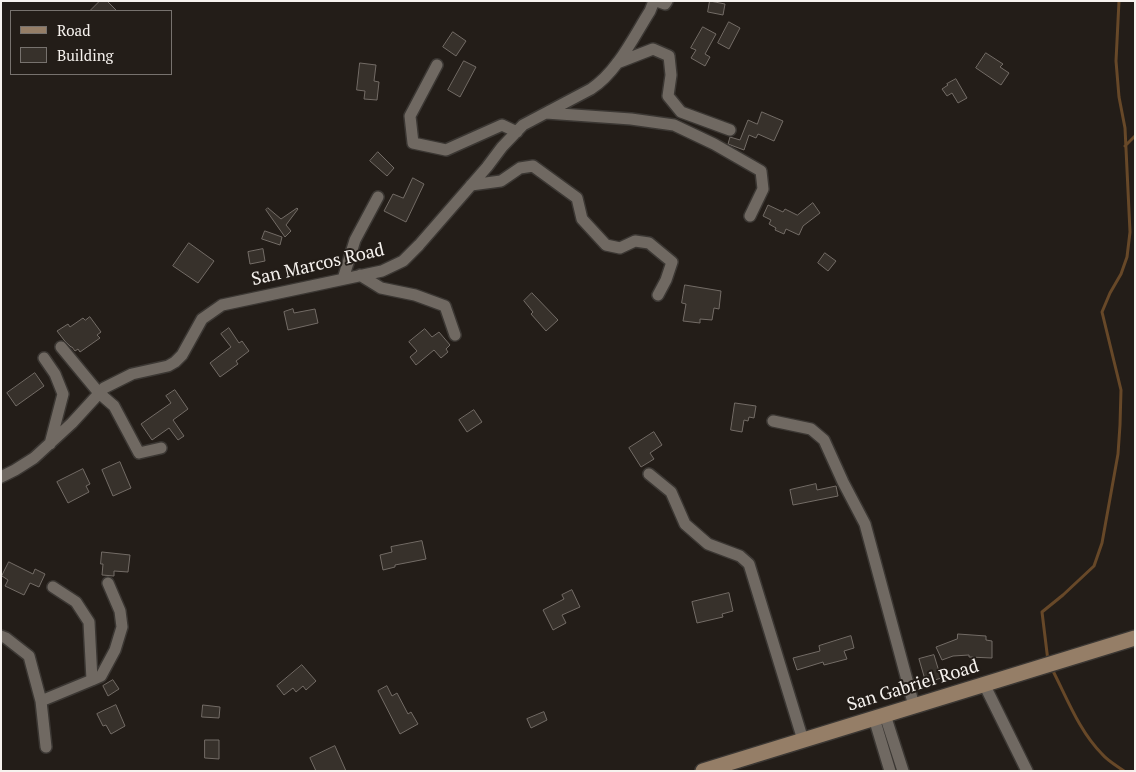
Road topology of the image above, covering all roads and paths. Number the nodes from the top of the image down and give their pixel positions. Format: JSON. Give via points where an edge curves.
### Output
{"nodes":[{"id":1,"x":656,"y":1,"type":"edge"},
{"id":2,"x":667,"y":1,"type":"edge"},
{"id":3,"x":618,"y":63,"type":"junction"},
{"id":4,"x":436,"y":65,"type":"dead end"},
{"id":5,"x":546,"y":113,"type":"junction"},
{"id":6,"x":730,"y":130,"type":"dead end"},
{"id":7,"x":517,"y":132,"type":"junction"},
{"id":8,"x":471,"y":185,"type":"junction"},
{"id":9,"x":378,"y":198,"type":"dead end"},
{"id":10,"x":750,"y":216,"type":"dead end"},
{"id":11,"x":360,"y":275,"type":"junction"},
{"id":12,"x":343,"y":279,"type":"junction"},
{"id":13,"x":658,"y":295,"type":"dead end"},
{"id":14,"x":455,"y":335,"type":"dead end"},
{"id":15,"x":62,"y":347,"type":"dead end"},
{"id":16,"x":44,"y":358,"type":"dead end"},
{"id":17,"x":99,"y":393,"type":"junction"},
{"id":18,"x":773,"y":421,"type":"dead end"},
{"id":19,"x":50,"y":444,"type":"junction"},
{"id":20,"x":161,"y":448,"type":"dead end"},
{"id":21,"x":649,"y":474,"type":"dead end"},
{"id":22,"x":1,"y":477,"type":"edge"},
{"id":23,"x":108,"y":583,"type":"dead end"},
{"id":24,"x":54,"y":587,"type":"dead end"},
{"id":25,"x":1,"y":636,"type":"edge"},
{"id":26,"x":1135,"y":638,"type":"edge"},
{"id":27,"x":92,"y":680,"type":"junction"},
{"id":28,"x":984,"y":684,"type":"junction"},
{"id":29,"x":40,"y":701,"type":"junction"},
{"id":30,"x":914,"y":706,"type":"junction"},
{"id":31,"x":880,"y":716,"type":"junction"},
{"id":32,"x":803,"y":740,"type":"junction"},
{"id":33,"x":46,"y":747,"type":"dead end"},
{"id":34,"x":703,"y":771,"type":"edge"},
{"id":35,"x":890,"y":771,"type":"edge"},
{"id":36,"x":903,"y":771,"type":"edge"},
{"id":37,"x":1026,"y":771,"type":"edge"}],
"edges":[{"from":1,"to":2,"type":"street","via":[[664,4]]},
{"from":1,"to":3,"type":"street","name":"San Marcos Road"},
{"from":3,"to":5,"type":"street","name":"San Marcos Road","via":[[599,84]]},
{"from":3,"to":6,"type":"street","via":[[653,49],[669,56],[668,96],[681,112]]},
{"from":4,"to":7,"type":"street","via":[[410,116],[413,143],[446,150],[502,125]]},
{"from":5,"to":7,"type":"street","name":"San Marcos Road","via":[[523,125]]},
{"from":5,"to":10,"type":"street","via":[[674,125],[714,144],[761,171],[763,189]]},
{"from":7,"to":8,"type":"street","name":"San Marcos Road"},
{"from":8,"to":11,"type":"street","name":"San Marcos Road","via":[[403,261],[382,271]]},
{"from":8,"to":13,"type":"street","via":[[501,181],[520,168],[533,166],[577,198],[582,219],[606,245],[620,248],[635,241],[649,243],[672,262]]},
{"from":9,"to":12,"type":"street","via":[[355,240]]},
{"from":11,"to":12,"type":"street","name":"San Marcos Road"},
{"from":11,"to":14,"type":"street","via":[[381,288],[445,306]]},
{"from":12,"to":17,"type":"street","name":"San Marcos Road","via":[[222,305],[202,319],[175,362],[132,374]]},
{"from":15,"to":17,"type":"street"},
{"from":16,"to":19,"type":"street","via":[[63,394]]},
{"from":17,"to":19,"type":"street","name":"San Marcos Road"},
{"from":17,"to":20,"type":"street","via":[[114,406],[139,453]]},
{"from":18,"to":30,"type":"street","via":[[811,429],[824,440],[865,524]]},
{"from":19,"to":22,"type":"street","name":"San Marcos Road","via":[[34,458]]},
{"from":21,"to":32,"type":"street","via":[[671,492],[685,524],[708,544],[740,556],[749,564]]},
{"from":23,"to":27,"type":"street","via":[[120,610],[122,627],[116,650],[102,676]]},
{"from":24,"to":27,"type":"street","via":[[76,602],[88,622]]},
{"from":25,"to":29,"type":"street","via":[[29,656]]},
{"from":26,"to":28,"type":"street","name":"San Gabriel Road"},
{"from":27,"to":29,"type":"street"},
{"from":28,"to":30,"type":"street","name":"San Gabriel Road"},
{"from":28,"to":37,"type":"street"},
{"from":29,"to":33,"type":"street"},
{"from":30,"to":31,"type":"street","name":"San Gabriel Road"},
{"from":31,"to":32,"type":"street","name":"San Gabriel Road"},
{"from":31,"to":35,"type":"street"},
{"from":31,"to":36,"type":"street"},
{"from":32,"to":34,"type":"street","name":"San Gabriel Road"}]}
